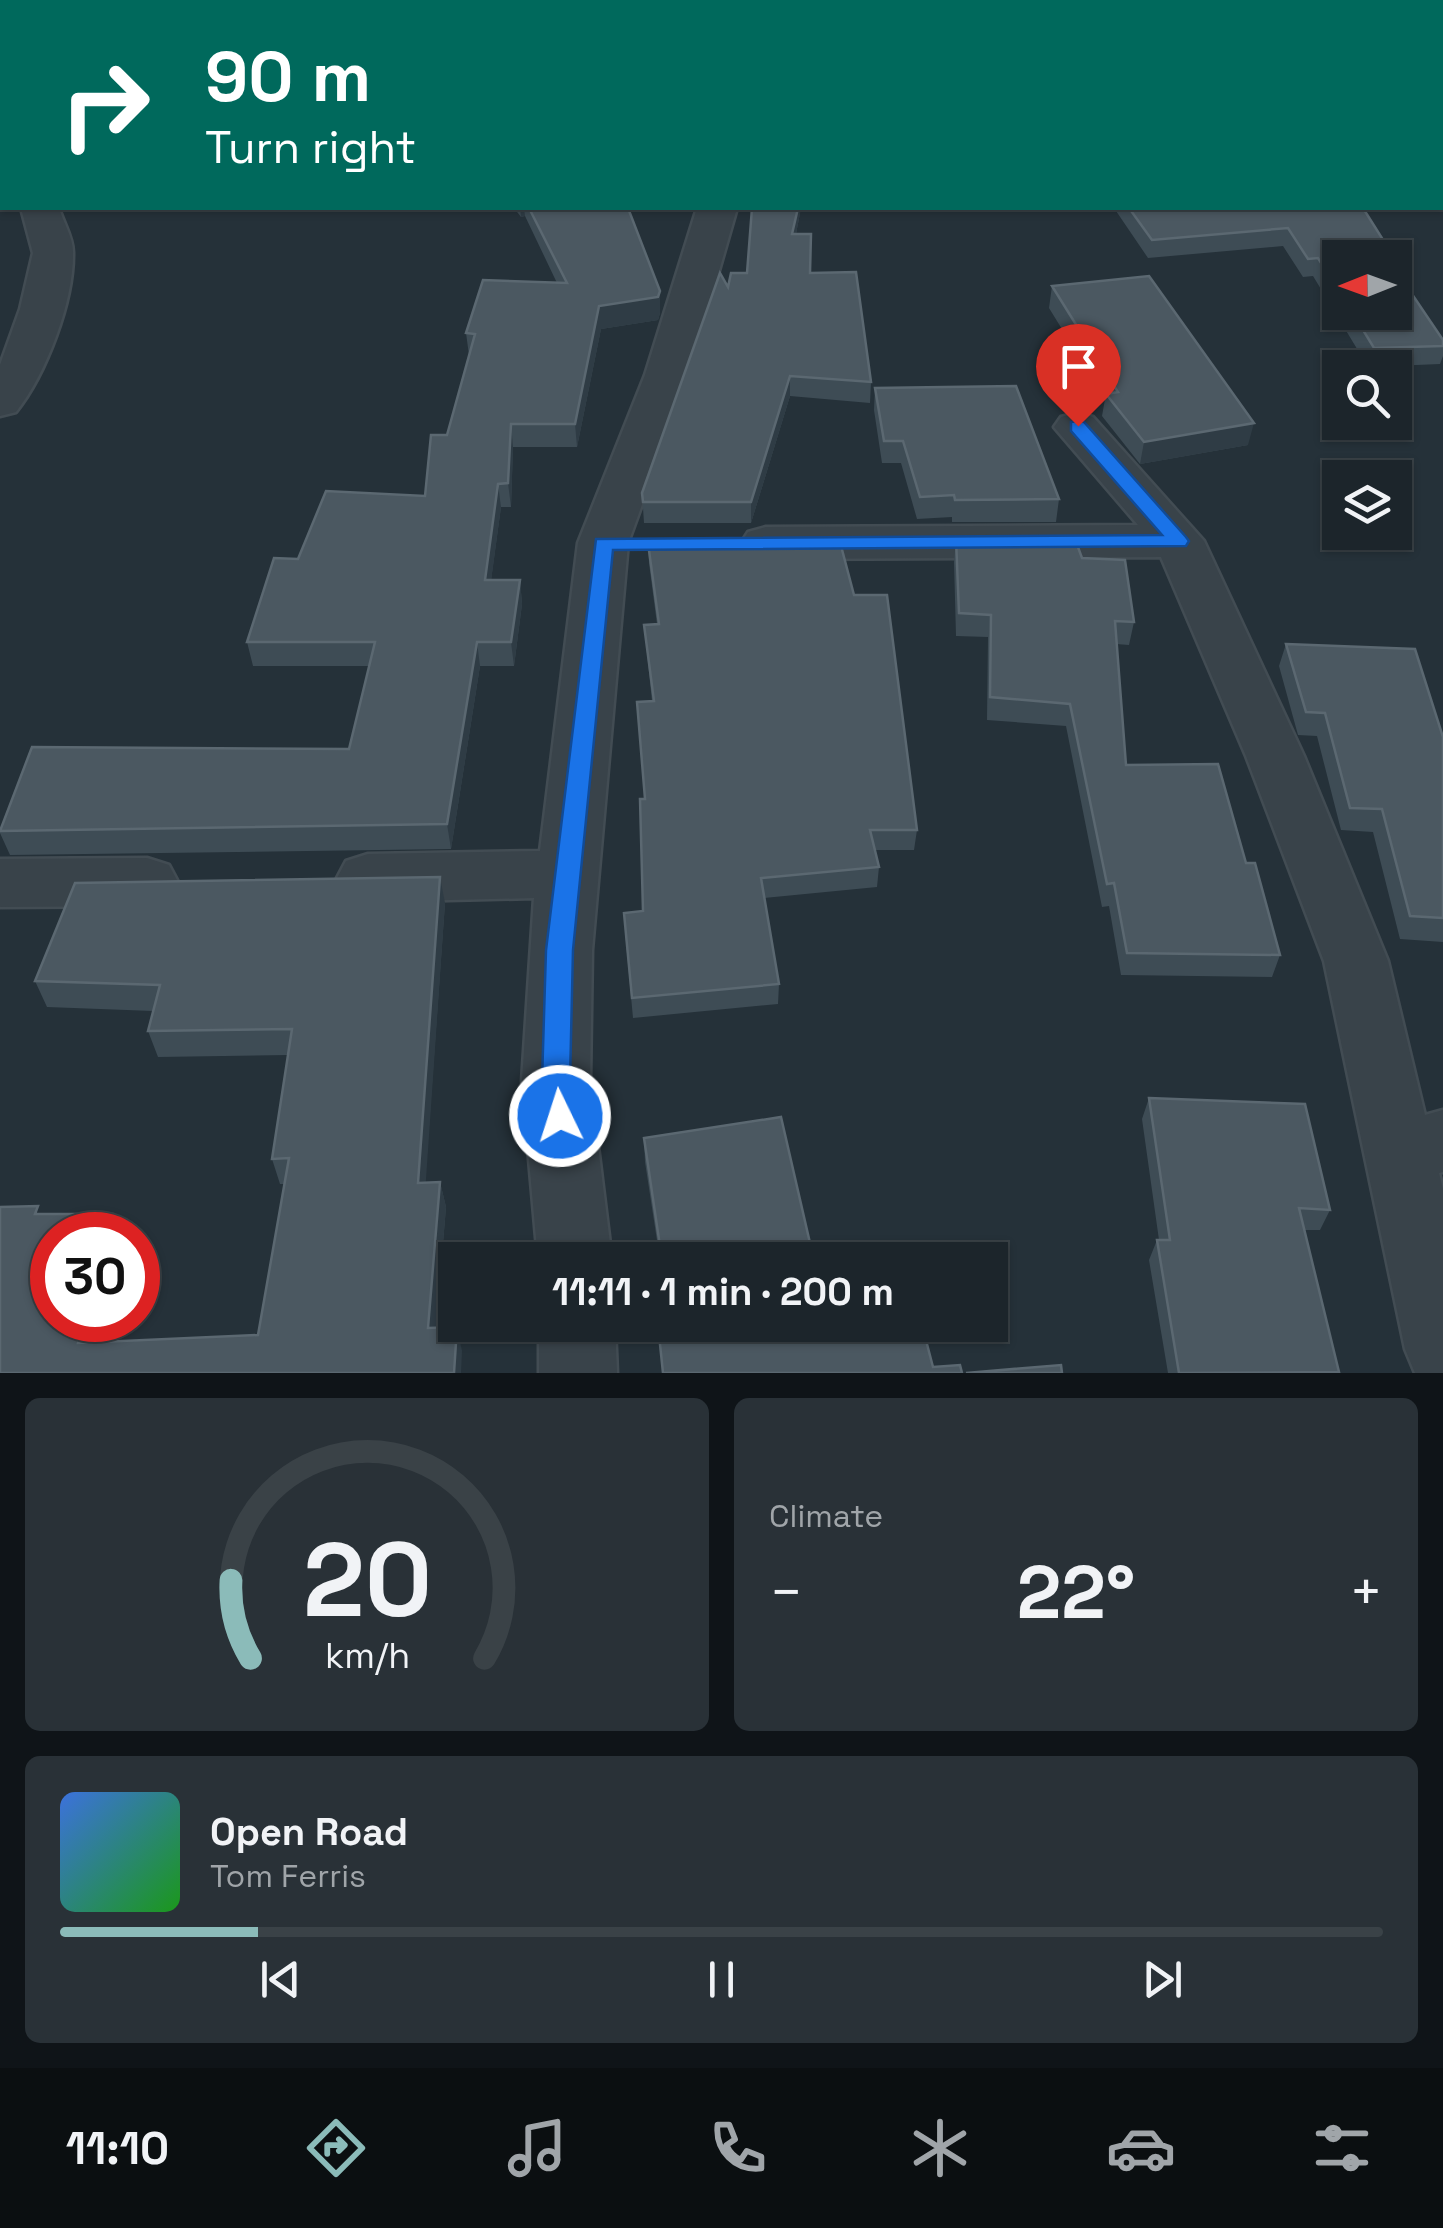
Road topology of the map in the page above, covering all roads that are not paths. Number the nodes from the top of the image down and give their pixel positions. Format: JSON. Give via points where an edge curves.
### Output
{"nodes":[{"id":1,"x":40,"y":210,"type":"edge"},
{"id":2,"x":716,"y":210,"type":"edge"},
{"id":3,"x":0,"y":402,"type":"edge"},
{"id":4,"x":1078,"y":426,"type":"dead end"},
{"id":5,"x":1179,"y":541,"type":"junction"},
{"id":6,"x":722,"y":543,"type":"edge"},
{"id":7,"x":568,"y":874,"type":"junction"},
{"id":8,"x":318,"y":880,"type":"edge"},
{"id":9,"x":202,"y":882,"type":"edge"},
{"id":10,"x":0,"y":883,"type":"edge"},
{"id":11,"x":1420,"y":1147,"type":"edge"},
{"id":12,"x":574,"y":1242,"type":"edge"},
{"id":13,"x":577,"y":1342,"type":"edge"},
{"id":14,"x":1443,"y":1350,"type":"edge"},
{"id":15,"x":578,"y":1373,"type":"edge"}],
"edges":[{"from":1,"to":3,"type":"street","via":[[54,248],[38,318],[11,392]]},
{"from":2,"to":7,"type":"street","via":[[623,543]]},
{"from":4,"to":5,"type":"street"},
{"from":5,"to":6,"type":"street"},
{"from":5,"to":11,"type":"street","via":[[1275,756]]},
{"from":7,"to":8,"type":"street"},
{"from":7,"to":12,"type":"street","via":[[556,1081]]},
{"from":9,"to":10,"type":"street"},
{"from":11,"to":14,"type":"street"},
{"from":13,"to":15,"type":"street"}]}
